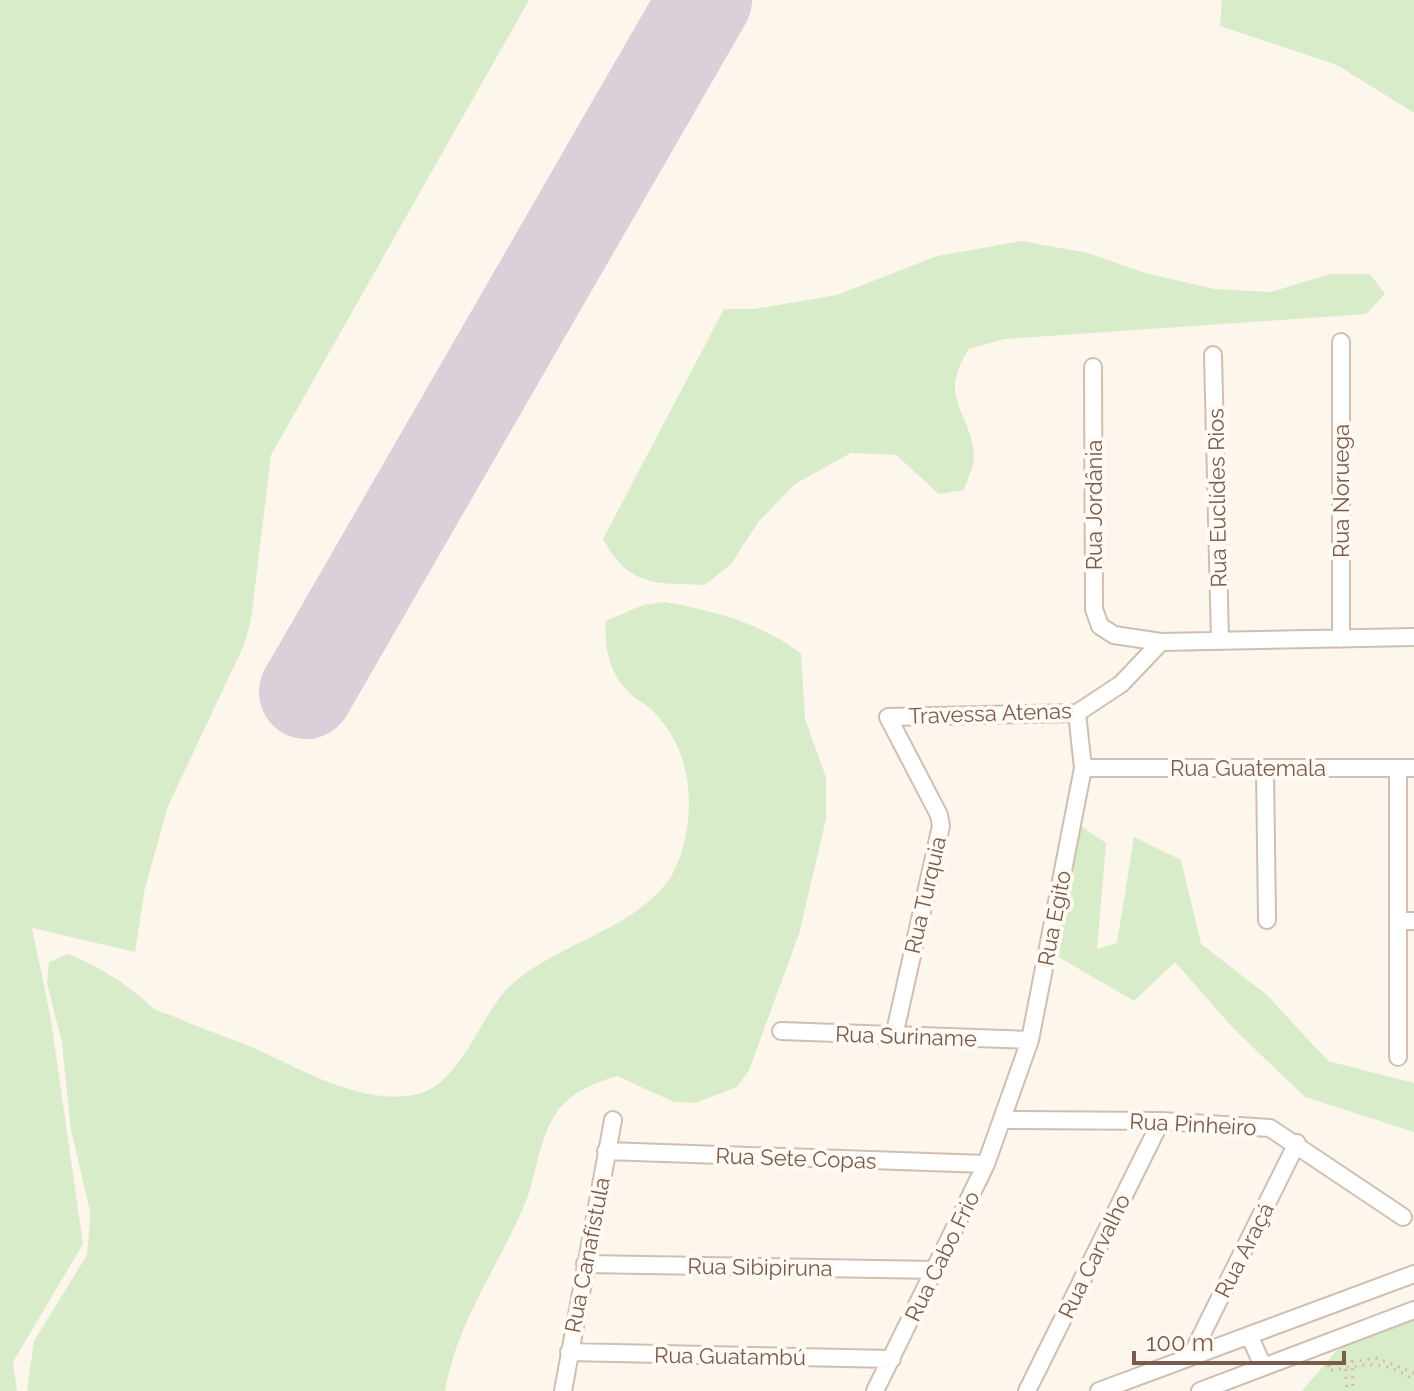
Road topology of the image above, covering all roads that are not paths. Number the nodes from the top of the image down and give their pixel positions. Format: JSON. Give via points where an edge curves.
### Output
{"nodes":[{"id":1,"x":1341,"y":342,"type":"dead end"},
{"id":2,"x":1213,"y":355,"type":"dead end"},
{"id":3,"x":1093,"y":367,"type":"dead end"},
{"id":4,"x":1414,"y":637,"type":"edge"},
{"id":5,"x":1341,"y":639,"type":"junction"},
{"id":6,"x":1220,"y":641,"type":"junction"},
{"id":7,"x":1161,"y":642,"type":"junction"},
{"id":8,"x":1077,"y":713,"type":"junction"},
{"id":9,"x":888,"y":717,"type":"joint"},
{"id":10,"x":1083,"y":768,"type":"junction"},
{"id":11,"x":1265,"y":768,"type":"junction"},
{"id":12,"x":1406,"y":768,"type":"edge"},
{"id":13,"x":1267,"y":920,"type":"dead end"},
{"id":14,"x":1406,"y":921,"type":"edge"},
{"id":15,"x":781,"y":1031,"type":"dead end"},
{"id":16,"x":894,"y":1036,"type":"junction"},
{"id":17,"x":1030,"y":1040,"type":"junction"},
{"id":18,"x":1398,"y":1057,"type":"dead end"},
{"id":19,"x":613,"y":1120,"type":"dead end"},
{"id":20,"x":1004,"y":1120,"type":"junction"},
{"id":21,"x":1161,"y":1121,"type":"junction"},
{"id":22,"x":1297,"y":1143,"type":"junction"},
{"id":23,"x":606,"y":1151,"type":"junction"},
{"id":24,"x":986,"y":1164,"type":"junction"},
{"id":25,"x":1403,"y":1217,"type":"dead end"},
{"id":26,"x":585,"y":1264,"type":"junction"},
{"id":27,"x":935,"y":1270,"type":"junction"},
{"id":28,"x":1414,"y":1274,"type":"edge"},
{"id":29,"x":1414,"y":1310,"type":"edge"},
{"id":30,"x":1249,"y":1335,"type":"junction"},
{"id":31,"x":569,"y":1352,"type":"junction"},
{"id":32,"x":1191,"y":1356,"type":"junction"},
{"id":33,"x":892,"y":1359,"type":"junction"},
{"id":34,"x":1263,"y":1366,"type":"junction"},
{"id":35,"x":563,"y":1391,"type":"edge"},
{"id":36,"x":875,"y":1391,"type":"edge"},
{"id":37,"x":1027,"y":1391,"type":"edge"},
{"id":38,"x":1099,"y":1391,"type":"edge"},
{"id":39,"x":1200,"y":1391,"type":"edge"}],
"edges":[{"from":1,"to":5,"type":"street","name":"Rua Noruega"},
{"from":2,"to":6,"type":"street","name":"Rua Euclídes Rios"},
{"from":3,"to":7,"type":"street","name":"Rua Jordânia","via":[[1094,609],[1100,626],[1114,635]]},
{"from":4,"to":5,"type":"street"},
{"from":5,"to":6,"type":"street"},
{"from":6,"to":7,"type":"street"},
{"from":7,"to":8,"type":"street","name":"Travessa Atenas","via":[[1121,684]]},
{"from":8,"to":9,"type":"street","name":"Travessa Atenas"},
{"from":8,"to":10,"type":"street","name":"Rua Egito"},
{"from":9,"to":16,"type":"street","name":"Rua Turquia","via":[[941,826]]},
{"from":10,"to":11,"type":"street","name":"Rua Guatemala"},
{"from":10,"to":17,"type":"street","name":"Rua Egito"},
{"from":11,"to":12,"type":"street","name":"Rua Guatemala"},
{"from":11,"to":13,"type":"street"},
{"from":12,"to":14,"type":"street"},
{"from":14,"to":18,"type":"street"},
{"from":15,"to":16,"type":"street","name":"Rua Suriname"},
{"from":16,"to":17,"type":"street","name":"Rua Suriname"},
{"from":17,"to":20,"type":"street","name":"Rua Egito"},
{"from":19,"to":23,"type":"street","name":"Rua Canafístula"},
{"from":20,"to":21,"type":"street","name":"Rua Pinheiro"},
{"from":20,"to":24,"type":"street","name":"Rua Cabo Frio"},
{"from":21,"to":22,"type":"street","name":"Rua Pinheiro","via":[[1270,1128]]},
{"from":21,"to":37,"type":"street","name":"Rua Carvalho"},
{"from":22,"to":25,"type":"street","name":"Rua Pinheiro"},
{"from":22,"to":32,"type":"street","name":"Rua Araçá"},
{"from":23,"to":24,"type":"street","name":"Rua Sete Copas"},
{"from":23,"to":26,"type":"street","name":"Rua Canafístula"},
{"from":24,"to":27,"type":"street","name":"Rua Cabo Frio"},
{"from":26,"to":27,"type":"street","name":"Rua Sibipiruna"},
{"from":26,"to":31,"type":"street","name":"Rua Canafístula"},
{"from":27,"to":33,"type":"street","name":"Rua Cabo Frio"},
{"from":28,"to":30,"type":"street"},
{"from":29,"to":34,"type":"street"},
{"from":30,"to":32,"type":"street"},
{"from":30,"to":34,"type":"street"},
{"from":31,"to":33,"type":"street","name":"Rua Guatambú"},
{"from":31,"to":35,"type":"street","name":"Rua Canafístula"},
{"from":32,"to":38,"type":"street"},
{"from":33,"to":36,"type":"street","name":"Rua Cabo Frio"},
{"from":34,"to":39,"type":"street"}]}
